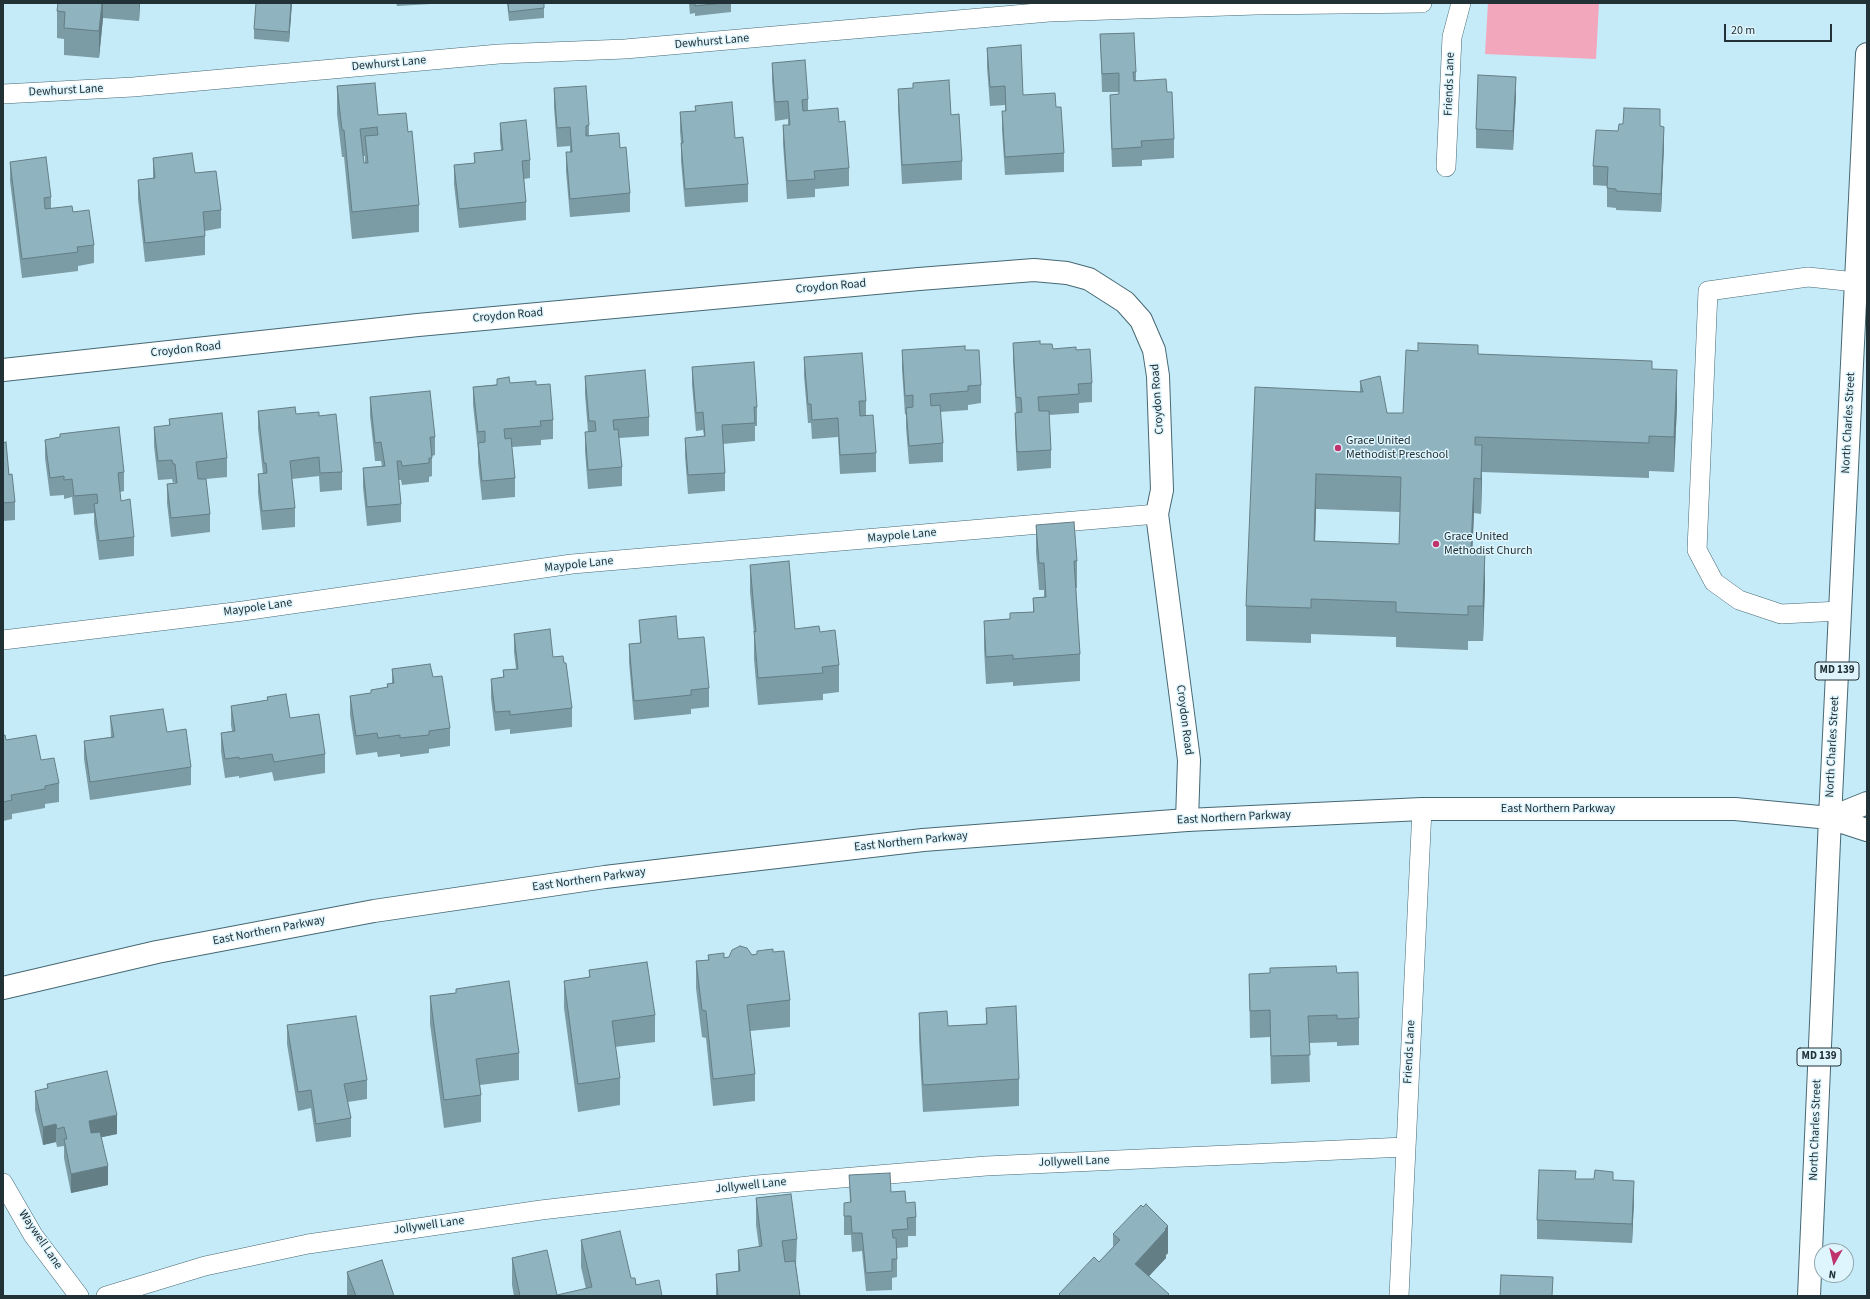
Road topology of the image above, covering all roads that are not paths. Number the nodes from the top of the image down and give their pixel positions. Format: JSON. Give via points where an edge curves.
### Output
{"nodes":[{"id":1,"x":1422,"y":3,"type":"edge"},
{"id":2,"x":1461,"y":3,"type":"edge"},
{"id":3,"x":1867,"y":54,"type":"edge"},
{"id":4,"x":3,"y":94,"type":"edge"},
{"id":5,"x":1446,"y":167,"type":"dead end"},
{"id":6,"x":1856,"y":282,"type":"junction"},
{"id":7,"x":3,"y":370,"type":"edge"},
{"id":8,"x":1157,"y":514,"type":"junction"},
{"id":9,"x":1840,"y":611,"type":"junction"},
{"id":10,"x":3,"y":640,"type":"edge"},
{"id":11,"x":1867,"y":803,"type":"edge"},
{"id":12,"x":1422,"y":809,"type":"junction"},
{"id":13,"x":1830,"y":818,"type":"junction"},
{"id":14,"x":1187,"y":820,"type":"junction"},
{"id":15,"x":1867,"y":830,"type":"edge"},
{"id":16,"x":3,"y":988,"type":"edge"},
{"id":17,"x":1405,"y":1147,"type":"junction"},
{"id":18,"x":3,"y":1183,"type":"edge"},
{"id":19,"x":79,"y":1296,"type":"edge"},
{"id":20,"x":106,"y":1296,"type":"edge"},
{"id":21,"x":1399,"y":1296,"type":"edge"},
{"id":22,"x":1809,"y":1296,"type":"edge"}],
"edges":[{"from":1,"to":4,"type":"lane","name":"Dewhurst Lane","via":[[1256,5],[1049,12],[625,49],[499,54],[133,87]]},
{"from":2,"to":5,"type":"lane","name":"Friends Lane","via":[[1452,37]]},
{"from":3,"to":6,"type":"main road","name":"North Charles Street","number":"MD 139"},
{"from":6,"to":9,"type":"main road","name":"North Charles Street","number":"MD 139"},
{"from":6,"to":9,"type":"lane","via":[[1808,277],[1708,291],[1697,550],[1714,582],[1739,600],[1782,614]]},
{"from":7,"to":8,"type":"main road","name":"Croydon Road","via":[[426,324],[911,279],[1034,270],[1067,273],[1089,279],[1125,302],[1141,320],[1154,350],[1158,376],[1162,490]]},
{"from":8,"to":10,"type":"lane","name":"Maypole Lane","via":[[572,564],[243,610]]},
{"from":8,"to":14,"type":"main road","name":"Croydon Road","via":[[1189,760]]},
{"from":9,"to":13,"type":"main road","name":"North Charles Street","number":"MD 139"},
{"from":11,"to":13,"type":"main road"},
{"from":12,"to":13,"type":"main road","name":"East Northern Parkway","via":[[1735,809]]},
{"from":12,"to":14,"type":"main road","name":"East Northern Parkway"},
{"from":12,"to":17,"type":"lane","name":"Friends Lane"},
{"from":13,"to":15,"type":"main road"},
{"from":13,"to":22,"type":"main road","name":"North Charles Street","number":"MD 139"},
{"from":14,"to":16,"type":"main road","name":"East Northern Parkway","via":[[923,840],[605,877],[366,913],[157,952]]},
{"from":17,"to":20,"type":"lane","name":"Jollywell Lane","via":[[986,1166],[757,1185],[548,1209],[308,1244],[205,1266]]},
{"from":17,"to":21,"type":"lane","name":"Friends Lane"},
{"from":18,"to":19,"type":"lane","name":"Waywell Lane","via":[[33,1235]]}]}
